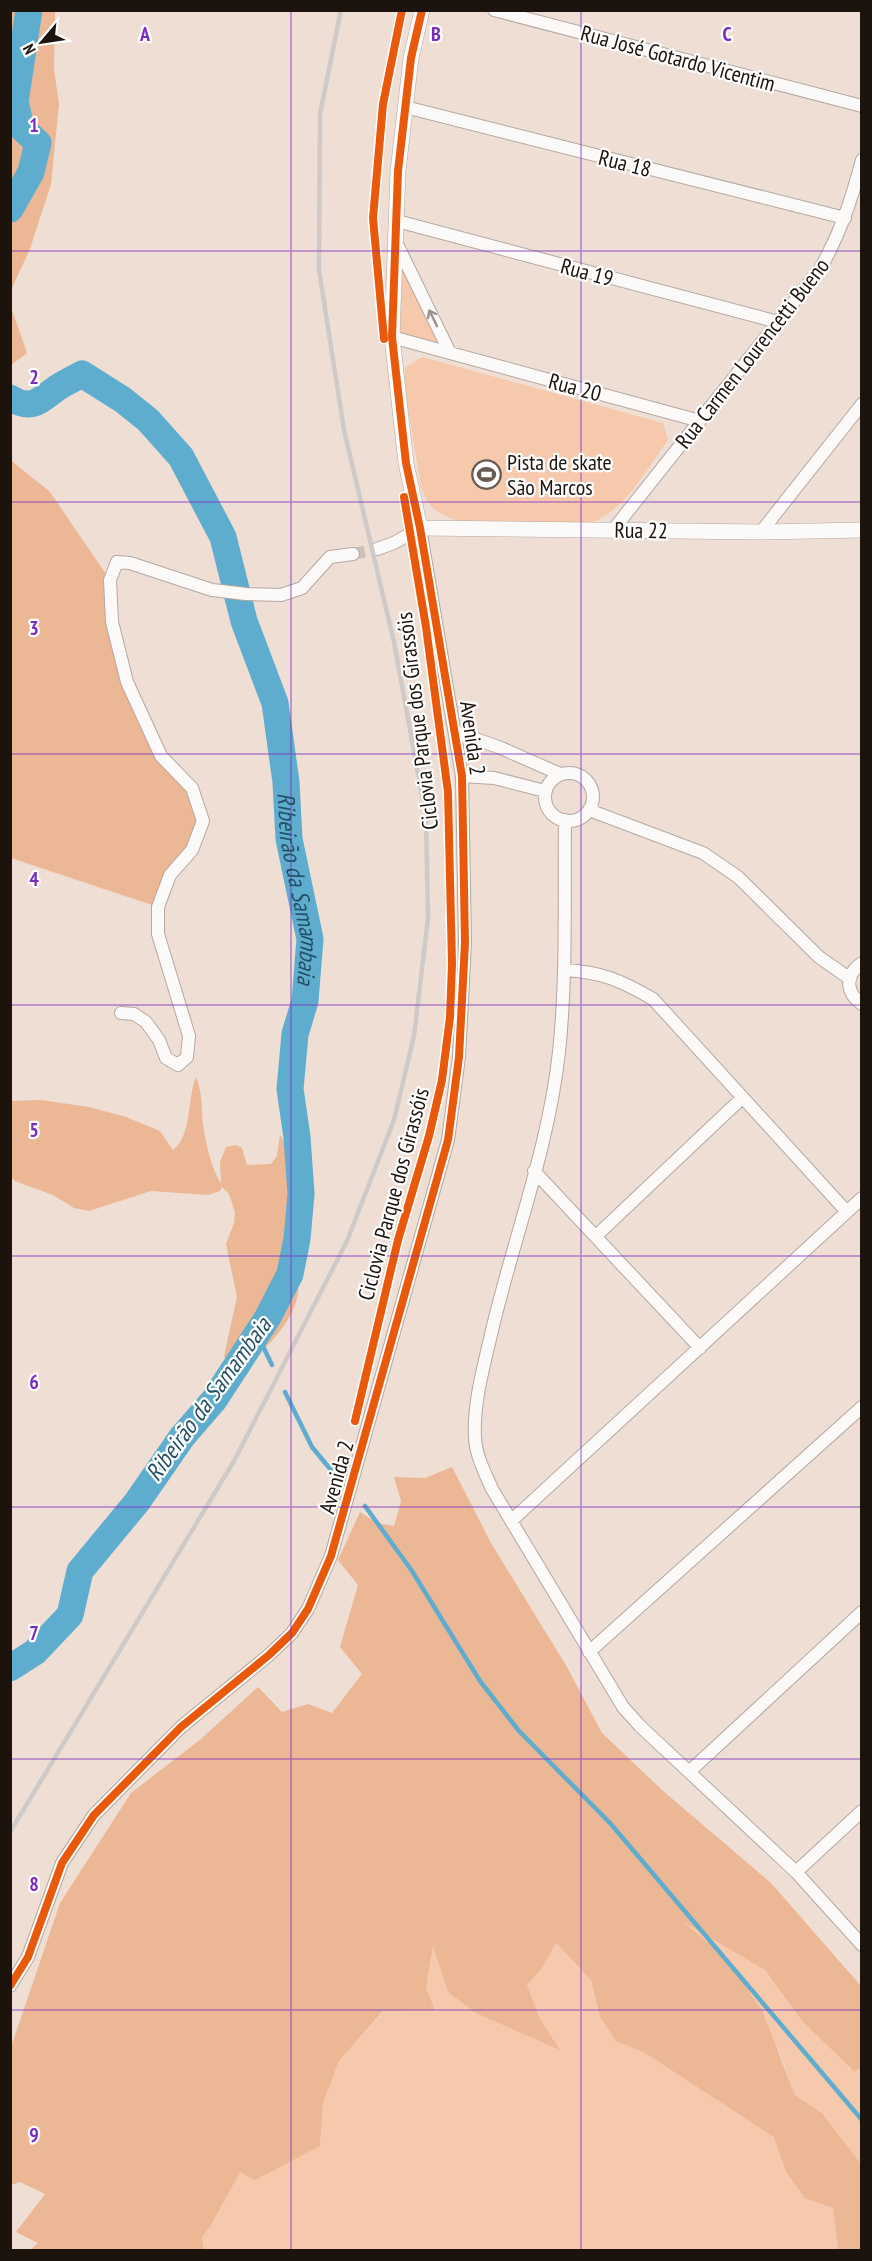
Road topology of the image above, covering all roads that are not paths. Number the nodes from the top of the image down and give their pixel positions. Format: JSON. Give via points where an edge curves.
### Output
{"nodes":[{"id":1,"x":422,"y":10,"type":"edge"},
{"id":2,"x":494,"y":10,"type":"edge"},
{"id":3,"x":861,"y":106,"type":"edge"},
{"id":4,"x":405,"y":107,"type":"junction"},
{"id":5,"x":861,"y":160,"type":"edge"},
{"id":6,"x":845,"y":218,"type":"junction"},
{"id":7,"x":397,"y":221,"type":"junction"},
{"id":8,"x":396,"y":242,"type":"junction"},
{"id":9,"x":778,"y":322,"type":"junction"},
{"id":10,"x":392,"y":337,"type":"junction"},
{"id":11,"x":450,"y":353,"type":"junction"},
{"id":12,"x":861,"y":404,"type":"edge"},
{"id":13,"x":700,"y":421,"type":"junction"},
{"id":14,"x":420,"y":528,"type":"junction"},
{"id":15,"x":613,"y":530,"type":"junction"},
{"id":16,"x":861,"y":530,"type":"edge"},
{"id":17,"x":760,"y":532,"type":"junction"},
{"id":18,"x":377,"y":549,"type":"tunnel mouth"},
{"id":19,"x":353,"y":554,"type":"tunnel mouth"},
{"id":20,"x":456,"y":732,"type":"junction"},
{"id":21,"x":560,"y":774,"type":"junction"},
{"id":22,"x":462,"y":776,"type":"junction"},
{"id":23,"x":545,"y":791,"type":"junction"},
{"id":24,"x":589,"y":810,"type":"junction"},
{"id":25,"x":565,"y":820,"type":"junction"},
{"id":26,"x":861,"y":963,"type":"edge"},
{"id":27,"x":564,"y":969,"type":"junction"},
{"id":28,"x":849,"y":978,"type":"junction"},
{"id":29,"x":861,"y":1004,"type":"edge"},
{"id":30,"x":121,"y":1013,"type":"dead end"},
{"id":31,"x":742,"y":1098,"type":"junction"},
{"id":32,"x":534,"y":1171,"type":"junction"},
{"id":33,"x":861,"y":1198,"type":"edge"},
{"id":34,"x":847,"y":1212,"type":"junction"},
{"id":35,"x":596,"y":1236,"type":"junction"},
{"id":36,"x":700,"y":1348,"type":"junction"},
{"id":37,"x":861,"y":1407,"type":"edge"},
{"id":38,"x":511,"y":1521,"type":"junction"},
{"id":39,"x":861,"y":1612,"type":"edge"},
{"id":40,"x":589,"y":1652,"type":"junction"},
{"id":41,"x":690,"y":1771,"type":"junction"},
{"id":42,"x":861,"y":1811,"type":"edge"},
{"id":43,"x":796,"y":1872,"type":"junction"},
{"id":44,"x":861,"y":1945,"type":"edge"},
{"id":45,"x":10,"y":1986,"type":"edge"}],
"edges":[{"from":1,"to":4,"type":"street","name":"Avenida 2"},
{"from":2,"to":3,"type":"street","name":"Rua José Gotardo Vicentim"},
{"from":4,"to":6,"type":"street","name":"Rua 18"},
{"from":4,"to":7,"type":"street","name":"Avenida 2"},
{"from":5,"to":6,"type":"street","name":"Rua Carmen Lourencetti Bueno"},
{"from":6,"to":9,"type":"street","name":"Rua Carmen Lourencetti Bueno","via":[[820,269]]},
{"from":7,"to":8,"type":"street","name":"Avenida 2"},
{"from":7,"to":9,"type":"street","name":"Rua 19"},
{"from":8,"to":10,"type":"street","name":"Avenida 2"},
{"from":11,"to":8,"type":"street","one_way":true},
{"from":9,"to":13,"type":"street","name":"Rua Carmen Lourencetti Bueno"},
{"from":10,"to":11,"type":"street","name":"Rua 20"},
{"from":10,"to":14,"type":"street","name":"Avenida 2","via":[[406,463]]},
{"from":11,"to":13,"type":"street","name":"Rua 20"},
{"from":12,"to":17,"type":"street"},
{"from":13,"to":15,"type":"street","name":"Rua Carmen Lourencetti Bueno"},
{"from":14,"to":15,"type":"street","name":"Rua 22"},
{"from":14,"to":18,"type":"street"},
{"from":14,"to":20,"type":"street","name":"Avenida 2"},
{"from":15,"to":17,"type":"street","name":"Rua 22"},
{"from":16,"to":17,"type":"street","name":"Rua 22"},
{"from":19,"to":30,"type":"street","via":[[330,557],[302,588],[281,595],[212,590],[130,562],[117,562],[110,580],[112,622],[127,682],[161,756],[192,788],[203,822],[192,850],[170,875],[158,907],[158,934],[189,1035],[187,1057],[178,1065],[166,1058],[146,1022],[134,1014]]},
{"from":20,"to":21,"type":"street"},
{"from":20,"to":22,"type":"street","name":"Avenida 2"},
{"from":21,"to":23,"type":"street"},
{"from":21,"to":24,"type":"street","via":[[580,775],[588,782],[593,801]]},
{"from":22,"to":23,"type":"street","via":[[494,778]]},
{"from":22,"to":45,"type":"street","name":"Avenida 2","via":[[465,943],[459,1057],[448,1140],[331,1556],[308,1609],[292,1633],[181,1727],[94,1815],[62,1863],[28,1957]]},
{"from":23,"to":25,"type":"street","via":[[548,809]]},
{"from":24,"to":25,"type":"street","via":[[583,817]]},
{"from":24,"to":28,"type":"street","via":[[703,853],[738,877],[819,957]]},
{"from":25,"to":27,"type":"street"},
{"from":26,"to":28,"type":"street"},
{"from":27,"to":31,"type":"street","via":[[590,971],[623,981],[653,999]]},
{"from":27,"to":32,"type":"street","via":[[559,1052],[546,1129]]},
{"from":28,"to":29,"type":"street","via":[[849,989]]},
{"from":31,"to":34,"type":"street"},
{"from":31,"to":35,"type":"street"},
{"from":32,"to":35,"type":"street"},
{"from":32,"to":38,"type":"street","via":[[486,1356],[475,1438],[488,1480]]},
{"from":33,"to":34,"type":"street"},
{"from":34,"to":36,"type":"street"},
{"from":35,"to":36,"type":"street"},
{"from":36,"to":38,"type":"street"},
{"from":37,"to":40,"type":"street"},
{"from":38,"to":40,"type":"street"},
{"from":39,"to":41,"type":"street"},
{"from":40,"to":41,"type":"street","via":[[623,1707]]},
{"from":41,"to":43,"type":"street"},
{"from":42,"to":43,"type":"street"},
{"from":43,"to":44,"type":"street"}]}
